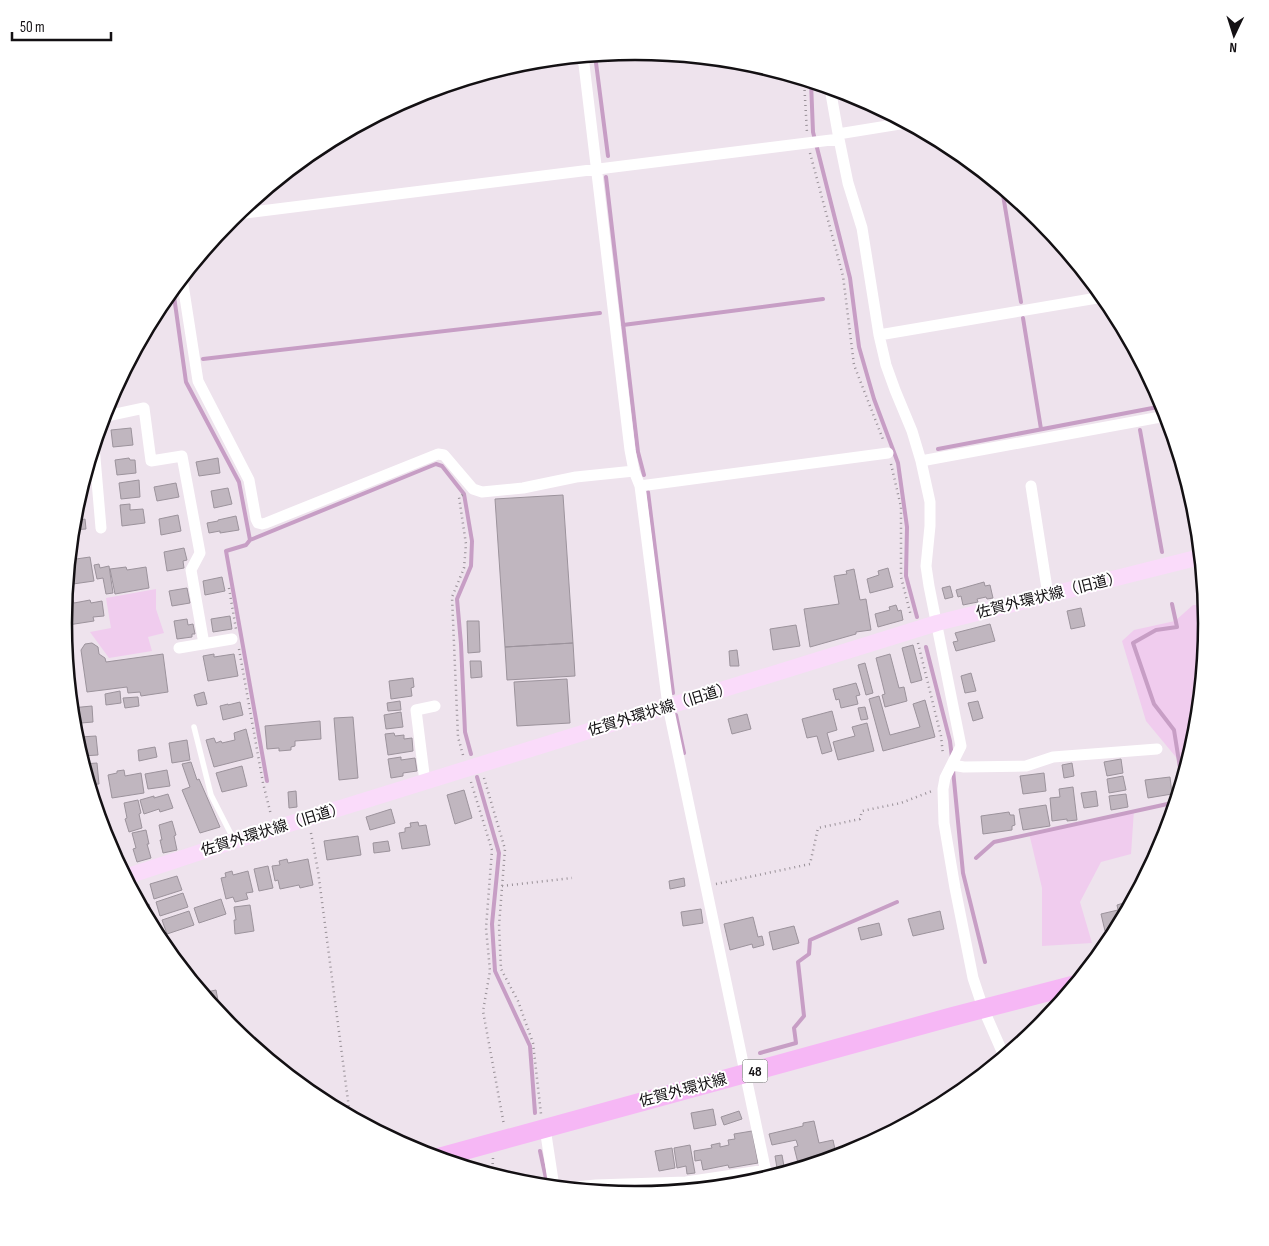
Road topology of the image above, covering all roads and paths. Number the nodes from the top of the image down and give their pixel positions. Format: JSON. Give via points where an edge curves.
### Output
{"nodes":[{"id":1,"x":584,"y":63,"type":"edge"},
{"id":2,"x":804,"y":87,"type":"edge"},
{"id":3,"x":831,"y":96,"type":"edge"},
{"id":4,"x":897,"y":125,"type":"edge"},
{"id":5,"x":838,"y":137,"type":"junction"},
{"id":6,"x":808,"y":143,"type":"junction"},
{"id":7,"x":597,"y":169,"type":"junction"},
{"id":8,"x":250,"y":212,"type":"edge"},
{"id":9,"x":183,"y":286,"type":"edge"},
{"id":10,"x":1095,"y":298,"type":"edge"},
{"id":11,"x":880,"y":335,"type":"junction"},
{"id":12,"x":111,"y":415,"type":"edge"},
{"id":13,"x":1159,"y":417,"type":"edge"},
{"id":14,"x":888,"y":453,"type":"junction"},
{"id":15,"x":921,"y":461,"type":"junction"},
{"id":16,"x":95,"y":462,"type":"edge"},
{"id":17,"x":634,"y":471,"type":"junction"},
{"id":18,"x":640,"y":486,"type":"junction"},
{"id":19,"x":1031,"y":486,"type":"dead end"},
{"id":20,"x":459,"y":497,"type":"dead end"},
{"id":21,"x":101,"y":528,"type":"dead end"},
{"id":22,"x":1194,"y":559,"type":"edge"},
{"id":23,"x":229,"y":588,"type":"dead end"},
{"id":24,"x":1048,"y":595,"type":"junction"},
{"id":25,"x":937,"y":623,"type":"junction"},
{"id":26,"x":914,"y":630,"type":"junction"},
{"id":27,"x":236,"y":641,"type":"junction"},
{"id":28,"x":204,"y":644,"type":"junction"},
{"id":29,"x":179,"y":648,"type":"dead end"},
{"id":30,"x":435,"y":706,"type":"dead end"},
{"id":31,"x":668,"y":706,"type":"junction"},
{"id":32,"x":194,"y":727,"type":"dead end"},
{"id":33,"x":1157,"y":749,"type":"dead end"},
{"id":34,"x":947,"y":761,"type":"junction"},
{"id":35,"x":474,"y":767,"type":"junction"},
{"id":36,"x":425,"y":782,"type":"junction"},
{"id":37,"x":944,"y":783,"type":"junction"},
{"id":38,"x":309,"y":818,"type":"junction"},
{"id":39,"x":275,"y":829,"type":"junction"},
{"id":40,"x":234,"y":841,"type":"junction"},
{"id":41,"x":132,"y":875,"type":"edge"},
{"id":42,"x":572,"y":878,"type":"dead end"},
{"id":43,"x":502,"y":886,"type":"junction"},
{"id":44,"x":706,"y":886,"type":"junction"},
{"id":45,"x":1063,"y":988,"type":"edge"},
{"id":46,"x":982,"y":1008,"type":"junction"},
{"id":47,"x":1001,"y":1050,"type":"edge"},
{"id":48,"x":746,"y":1073,"type":"junction"},
{"id":49,"x":349,"y":1108,"type":"edge"},
{"id":50,"x":545,"y":1128,"type":"junction"},
{"id":51,"x":501,"y":1140,"type":"junction"},
{"id":52,"x":450,"y":1154,"type":"edge"},
{"id":53,"x":765,"y":1170,"type":"edge"},
{"id":54,"x":726,"y":1178,"type":"edge"},
{"id":55,"x":553,"y":1180,"type":"edge"},
{"id":56,"x":628,"y":1186,"type":"edge"}],
"edges":[{"from":1,"to":7,"type":"street"},
{"from":2,"to":6,"type":"path"},
{"from":3,"to":5,"type":"street"},
{"from":4,"to":5,"type":"street"},
{"from":5,"to":6,"type":"street"},
{"from":5,"to":11,"type":"street","via":[[862,228]]},
{"from":6,"to":7,"type":"street"},
{"from":6,"to":14,"type":"path","via":[[843,276],[854,365]]},
{"from":7,"to":8,"type":"street"},
{"from":7,"to":17,"type":"street"},
{"from":9,"to":17,"type":"street","via":[[198,381],[249,480],[258,523],[266,523],[438,454],[444,455],[473,489],[482,492],[523,488],[576,476]]},
{"from":10,"to":11,"type":"street"},
{"from":11,"to":15,"type":"street","via":[[886,365]]},
{"from":12,"to":28,"type":"street","via":[[144,408],[151,461],[182,456],[200,553],[191,570]]},
{"from":13,"to":15,"type":"street"},
{"from":14,"to":18,"type":"street"},
{"from":14,"to":26,"type":"path","via":[[901,507],[901,577]]},
{"from":15,"to":25,"type":"street","via":[[930,502],[926,566]]},
{"from":16,"to":21,"type":"street"},
{"from":17,"to":18,"type":"street"},
{"from":18,"to":31,"type":"street"},
{"from":19,"to":24,"type":"street"},
{"from":20,"to":35,"type":"path","via":[[466,544],[464,568],[452,596],[458,737]]},
{"from":22,"to":24,"type":"street","name":"佐賀外環状線（旧道）"},
{"from":23,"to":27,"type":"path"},
{"from":24,"to":25,"type":"street","name":"佐賀外環状線（旧道）"},
{"from":25,"to":26,"type":"street","name":"佐賀外環状線（旧道）"},
{"from":25,"to":34,"type":"street","via":[[961,746]]},
{"from":26,"to":31,"type":"street","name":"佐賀外環状線（旧道）"},
{"from":26,"to":34,"type":"path"},
{"from":27,"to":28,"type":"street"},
{"from":27,"to":39,"type":"path"},
{"from":28,"to":29,"type":"street"},
{"from":30,"to":36,"type":"street","via":[[416,710]]},
{"from":31,"to":35,"type":"street","name":"佐賀外環状線（旧道）"},
{"from":31,"to":44,"type":"street"},
{"from":32,"to":40,"type":"lane","via":[[211,795]]},
{"from":33,"to":34,"type":"street","via":[[1053,757],[1026,766],[964,767]]},
{"from":34,"to":37,"type":"street"},
{"from":35,"to":36,"type":"street","name":"佐賀外環状線（旧道）"},
{"from":35,"to":43,"type":"path","via":[[505,849]]},
{"from":35,"to":51,"type":"path","via":[[492,850],[486,928],[490,970],[483,1011],[504,1127]]},
{"from":36,"to":38,"type":"street","name":"佐賀外環状線（旧道）"},
{"from":37,"to":44,"type":"path","via":[[901,803],[862,811],[860,819],[818,828],[810,864]]},
{"from":37,"to":46,"type":"street","via":[[944,823],[973,978]]},
{"from":38,"to":39,"type":"street","name":"佐賀外環状線（旧道）"},
{"from":38,"to":49,"type":"path"},
{"from":39,"to":40,"type":"street","name":"佐賀外環状線（旧道）"},
{"from":40,"to":41,"type":"street","name":"佐賀外環状線（旧道）"},
{"from":42,"to":43,"type":"path"},
{"from":43,"to":50,"type":"path","via":[[498,926],[501,969],[518,1001],[533,1043]]},
{"from":44,"to":48,"type":"street"},
{"from":45,"to":46,"type":"main road","name":"佐賀外環状線","number":"48"},
{"from":46,"to":47,"type":"street"},
{"from":46,"to":48,"type":"main road","name":"佐賀外環状線","number":"48"},
{"from":48,"to":50,"type":"main road","name":"佐賀外環状線","number":"48"},
{"from":48,"to":53,"type":"street"},
{"from":50,"to":51,"type":"main road","name":"佐賀外環状線","number":"48"},
{"from":50,"to":55,"type":"street"},
{"from":51,"to":52,"type":"main road","name":"佐賀外環状線","number":"48"},
{"from":54,"to":56,"type":"street"}]}
